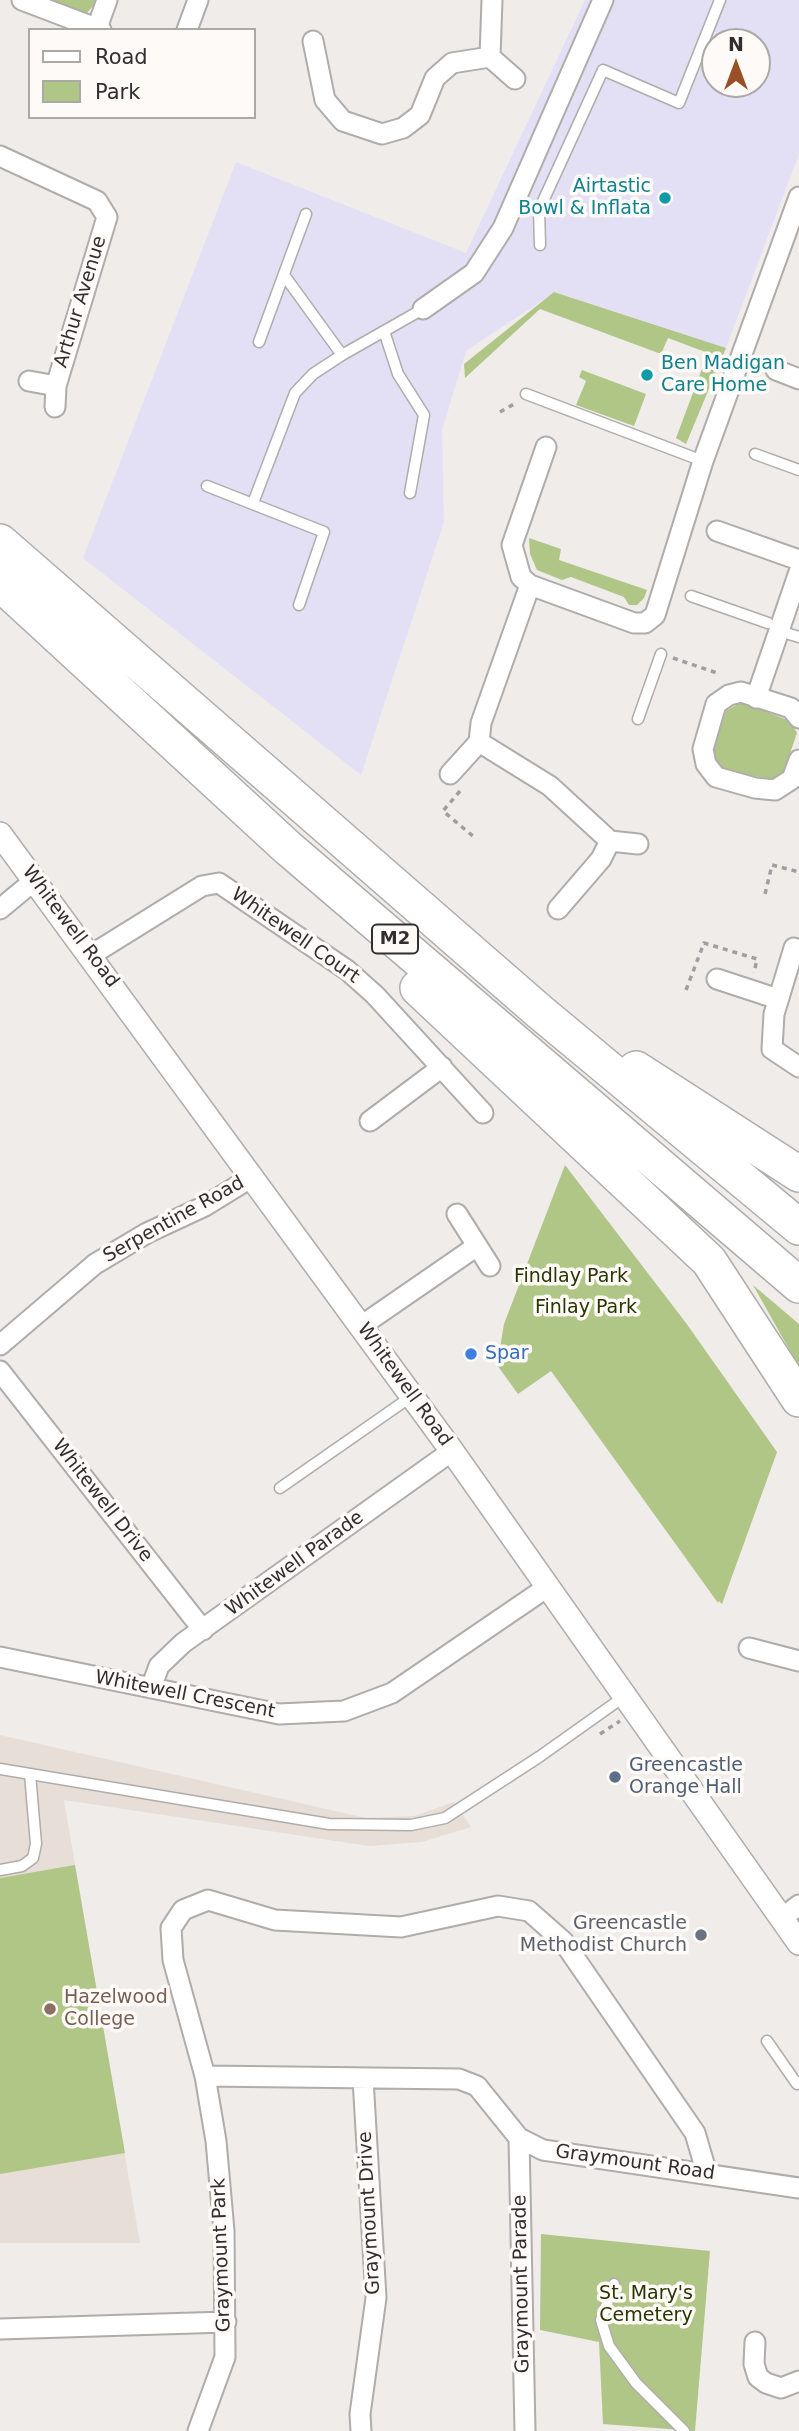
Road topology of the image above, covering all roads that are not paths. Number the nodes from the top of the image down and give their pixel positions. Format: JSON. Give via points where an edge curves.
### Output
{"nodes":[{"id":1,"x":22,"y":0,"type":"edge"},
{"id":2,"x":107,"y":0,"type":"edge"},
{"id":3,"x":198,"y":0,"type":"edge"},
{"id":4,"x":492,"y":0,"type":"edge"},
{"id":5,"x":603,"y":0,"type":"edge"},
{"id":6,"x":720,"y":0,"type":"edge"},
{"id":7,"x":96,"y":28,"type":"edge"},
{"id":8,"x":99,"y":28,"type":"edge"},
{"id":9,"x":188,"y":28,"type":"edge"},
{"id":10,"x":313,"y":41,"type":"dead end"},
{"id":11,"x":490,"y":57,"type":"junction"},
{"id":12,"x":515,"y":79,"type":"dead end"},
{"id":13,"x":0,"y":156,"type":"edge"},
{"id":14,"x":799,"y":197,"type":"edge"},
{"id":15,"x":306,"y":214,"type":"dead end"},
{"id":16,"x":540,"y":245,"type":"dead end"},
{"id":17,"x":284,"y":275,"type":"junction"},
{"id":18,"x":423,"y":309,"type":"joint"},
{"id":19,"x":384,"y":331,"type":"junction"},
{"id":20,"x":259,"y":342,"type":"dead end"},
{"id":21,"x":342,"y":355,"type":"junction"},
{"id":22,"x":776,"y":370,"type":"dead end"},
{"id":23,"x":799,"y":379,"type":"edge"},
{"id":24,"x":29,"y":382,"type":"dead end"},
{"id":25,"x":56,"y":386,"type":"junction"},
{"id":26,"x":526,"y":394,"type":"dead end"},
{"id":27,"x":55,"y":407,"type":"dead end"},
{"id":28,"x":546,"y":447,"type":"dead end"},
{"id":29,"x":755,"y":454,"type":"dead end"},
{"id":30,"x":702,"y":461,"type":"junction"},
{"id":31,"x":799,"y":470,"type":"edge"},
{"id":32,"x":206,"y":486,"type":"dead end"},
{"id":33,"x":410,"y":493,"type":"dead end"},
{"id":34,"x":253,"y":503,"type":"junction"},
{"id":35,"x":718,"y":531,"type":"dead end"},
{"id":36,"x":0,"y":542,"type":"edge"},
{"id":37,"x":799,"y":560,"type":"edge"},
{"id":38,"x":799,"y":572,"type":"edge"},
{"id":39,"x":0,"y":583,"type":"edge"},
{"id":40,"x":530,"y":584,"type":"junction"},
{"id":41,"x":691,"y":596,"type":"dead end"},
{"id":42,"x":299,"y":605,"type":"dead end"},
{"id":43,"x":768,"y":623,"type":"dead end"},
{"id":44,"x":661,"y":654,"type":"road end"},
{"id":45,"x":756,"y":698,"type":"junction"},
{"id":46,"x":799,"y":718,"type":"edge"},
{"id":47,"x":638,"y":719,"type":"dead end"},
{"id":48,"x":480,"y":742,"type":"junction"},
{"id":49,"x":799,"y":760,"type":"edge"},
{"id":50,"x":457,"y":780,"type":"road end"},
{"id":51,"x":0,"y":834,"type":"edge"},
{"id":52,"x":610,"y":841,"type":"junction"},
{"id":53,"x":638,"y":844,"type":"dead end"},
{"id":54,"x":288,"y":848,"type":"junction"},
{"id":55,"x":35,"y":880,"type":"junction"},
{"id":56,"x":0,"y":909,"type":"edge"},
{"id":57,"x":558,"y":909,"type":"dead end"},
{"id":58,"x":794,"y":948,"type":"dead end"},
{"id":59,"x":91,"y":955,"type":"junction"},
{"id":60,"x":718,"y":979,"type":"dead end"},
{"id":61,"x":778,"y":999,"type":"junction"},
{"id":62,"x":540,"y":1012,"type":"junction"},
{"id":63,"x":442,"y":1067,"type":"junction"},
{"id":64,"x":799,"y":1067,"type":"edge"},
{"id":65,"x":483,"y":1113,"type":"dead end"},
{"id":66,"x":370,"y":1121,"type":"dead end"},
{"id":67,"x":799,"y":1174,"type":"edge"},
{"id":68,"x":253,"y":1177,"type":"junction"},
{"id":69,"x":457,"y":1214,"type":"dead end"},
{"id":70,"x":799,"y":1227,"type":"edge"},
{"id":71,"x":477,"y":1246,"type":"junction"},
{"id":72,"x":490,"y":1266,"type":"dead end"},
{"id":73,"x":799,"y":1285,"type":"edge"},
{"id":74,"x":361,"y":1326,"type":"junction"},
{"id":75,"x":0,"y":1345,"type":"edge"},
{"id":76,"x":0,"y":1371,"type":"edge"},
{"id":77,"x":413,"y":1396,"type":"junction"},
{"id":78,"x":799,"y":1399,"type":"edge"},
{"id":79,"x":452,"y":1451,"type":"junction"},
{"id":80,"x":281,"y":1488,"type":"dead end"},
{"id":81,"x":547,"y":1588,"type":"junction"},
{"id":82,"x":203,"y":1630,"type":"junction"},
{"id":83,"x":749,"y":1648,"type":"dead end"},
{"id":84,"x":0,"y":1657,"type":"edge"},
{"id":85,"x":799,"y":1661,"type":"edge"},
{"id":86,"x":151,"y":1688,"type":"junction"},
{"id":87,"x":631,"y":1703,"type":"junction"},
{"id":88,"x":0,"y":1769,"type":"edge"},
{"id":89,"x":30,"y":1774,"type":"junction"},
{"id":90,"x":0,"y":1870,"type":"edge"},
{"id":91,"x":790,"y":1911,"type":"edge"},
{"id":92,"x":799,"y":1943,"type":"edge"},
{"id":93,"x":767,"y":2041,"type":"dead end"},
{"id":94,"x":205,"y":2076,"type":"junction"},
{"id":95,"x":363,"y":2078,"type":"junction"},
{"id":96,"x":799,"y":2082,"type":"edge"},
{"id":97,"x":519,"y":2138,"type":"junction"},
{"id":98,"x":706,"y":2174,"type":"junction"},
{"id":99,"x":799,"y":2188,"type":"edge"},
{"id":100,"x":614,"y":2284,"type":"dead end"},
{"id":101,"x":226,"y":2322,"type":"junction"},
{"id":102,"x":0,"y":2329,"type":"edge"},
{"id":103,"x":755,"y":2342,"type":"dead end"},
{"id":104,"x":799,"y":2381,"type":"edge"},
{"id":105,"x":198,"y":2431,"type":"edge"},
{"id":106,"x":361,"y":2431,"type":"edge"},
{"id":107,"x":525,"y":2431,"type":"edge"},
{"id":108,"x":684,"y":2431,"type":"edge"}],
"edges":[{"from":1,"to":7,"type":"street"},
{"from":2,"to":8,"type":"street"},
{"from":3,"to":9,"type":"street"},
{"from":4,"to":11,"type":"street"},
{"from":5,"to":18,"type":"street","via":[[503,228],[474,273]]},
{"from":6,"to":16,"type":"lane","via":[[679,103],[603,70],[539,210]]},
{"from":10,"to":11,"type":"street","via":[[326,100],[343,121],[382,134],[403,128],[420,115],[435,78],[452,64]]},
{"from":11,"to":12,"type":"street"},
{"from":13,"to":25,"type":"street","name":"Arthur Avenue","via":[[97,201],[107,217]]},
{"from":14,"to":30,"type":"street"},
{"from":15,"to":17,"type":"lane"},
{"from":17,"to":20,"type":"lane"},
{"from":17,"to":21,"type":"lane"},
{"from":18,"to":19,"type":"lane"},
{"from":19,"to":21,"type":"lane"},
{"from":19,"to":33,"type":"lane","via":[[398,374],[424,415]]},
{"from":21,"to":34,"type":"lane","via":[[295,393]]},
{"from":22,"to":23,"type":"street"},
{"from":24,"to":25,"type":"street","name":"Arthur Avenue"},
{"from":25,"to":27,"type":"street","name":"Arthur Avenue"},
{"from":26,"to":30,"type":"lane"},
{"from":28,"to":40,"type":"street","via":[[512,545],[521,577]]},
{"from":29,"to":31,"type":"lane"},
{"from":30,"to":40,"type":"street","via":[[655,615],[645,623],[634,623]]},
{"from":32,"to":34,"type":"lane"},
{"from":34,"to":42,"type":"lane","via":[[324,532]]},
{"from":35,"to":37,"type":"street"},
{"from":36,"to":62,"type":"highway","number":"M2"},
{"from":38,"to":45,"type":"street"},
{"from":39,"to":54,"type":"highway","number":"M2"},
{"from":40,"to":48,"type":"street","via":[[481,723]]},
{"from":41,"to":43,"type":"lane"},
{"from":44,"to":47,"type":"lane"},
{"from":45,"to":46,"type":"street","via":[[791,708]]},
{"from":45,"to":49,"type":"street","via":[[741,692],[716,704],[703,749],[706,764],[716,777],[775,790],[792,779]]},
{"from":48,"to":50,"type":"street"},
{"from":48,"to":52,"type":"street","via":[[550,786]]},
{"from":51,"to":55,"type":"street","name":"Whitewell Road"},
{"from":52,"to":53,"type":"street"},
{"from":52,"to":57,"type":"street","via":[[601,859]]},
{"from":54,"to":73,"type":"highway","number":"M2"},
{"from":54,"to":78,"type":"highway","via":[[425,996],[709,1261]]},
{"from":55,"to":56,"type":"street"},
{"from":55,"to":59,"type":"street","name":"Whitewell Road"},
{"from":58,"to":61,"type":"street"},
{"from":59,"to":63,"type":"street","name":"Whitewell Court","via":[[202,886],[219,883],[347,970]]},
{"from":59,"to":68,"type":"street","name":"Whitewell Road"},
{"from":60,"to":61,"type":"street"},
{"from":61,"to":64,"type":"street","via":[[772,1049]]},
{"from":62,"to":67,"type":"highway","via":[[695,1104]]},
{"from":62,"to":70,"type":"highway","number":"M2"},
{"from":63,"to":65,"type":"street","name":"Whitewell Court"},
{"from":63,"to":66,"type":"street"},
{"from":68,"to":74,"type":"street","name":"Whitewell Road"},
{"from":68,"to":75,"type":"street","name":"Serpentine Road","via":[[95,1264]]},
{"from":69,"to":71,"type":"street"},
{"from":71,"to":72,"type":"street"},
{"from":71,"to":74,"type":"street"},
{"from":74,"to":77,"type":"street","name":"Whitewell Road"},
{"from":76,"to":82,"type":"street","name":"Whitewell Drive"},
{"from":77,"to":79,"type":"street","name":"Whitewell Road"},
{"from":77,"to":80,"type":"lane"},
{"from":79,"to":81,"type":"street","name":"Whitewell Road"},
{"from":79,"to":82,"type":"street","name":"Whitewell Parade"},
{"from":81,"to":86,"type":"street","name":"Whitewell Crescent","via":[[393,1693],[344,1711],[279,1714]]},
{"from":81,"to":87,"type":"street","name":"Whitewell Road"},
{"from":82,"to":86,"type":"street","name":"Whitewell Parade","via":[[159,1666]]},
{"from":83,"to":85,"type":"street"},
{"from":84,"to":86,"type":"street","name":"Whitewell Crescent"},
{"from":87,"to":89,"type":"lane","via":[[445,1818],[411,1825],[329,1824]]},
{"from":87,"to":91,"type":"street","name":"Whitewell Road"},
{"from":88,"to":89,"type":"lane"},
{"from":89,"to":90,"type":"lane","via":[[37,1844],[33,1858],[22,1866]]},
{"from":91,"to":92,"type":"street","name":"Whitewell Road"},
{"from":93,"to":96,"type":"lane"},
{"from":94,"to":95,"type":"street","name":"Graymount Road"},
{"from":94,"to":98,"type":"street","name":"Graymount Park","via":[[173,1960],[171,1928],[183,1910],[208,1899],[275,1920],[401,1927],[498,1906],[529,1911],[563,1941],[695,2133]]},
{"from":94,"to":101,"type":"street","name":"Graymount Park","via":[[224,2231]]},
{"from":95,"to":97,"type":"street","name":"Graymount Road","via":[[458,2079],[477,2086]]},
{"from":95,"to":106,"type":"street","name":"Graymount Drive","via":[[376,2298]]},
{"from":97,"to":98,"type":"street","name":"Graymount Road","via":[[543,2150]]},
{"from":97,"to":107,"type":"street","name":"Graymount Parade"},
{"from":98,"to":99,"type":"street","name":"Graymount Road"},
{"from":100,"to":108,"type":"lane","via":[[601,2320],[609,2346],[636,2383]]},
{"from":101,"to":102,"type":"street"},
{"from":101,"to":105,"type":"street","name":"Graymount Park","via":[[225,2357]]},
{"from":103,"to":104,"type":"street","via":[[758,2377],[781,2388]]}]}
